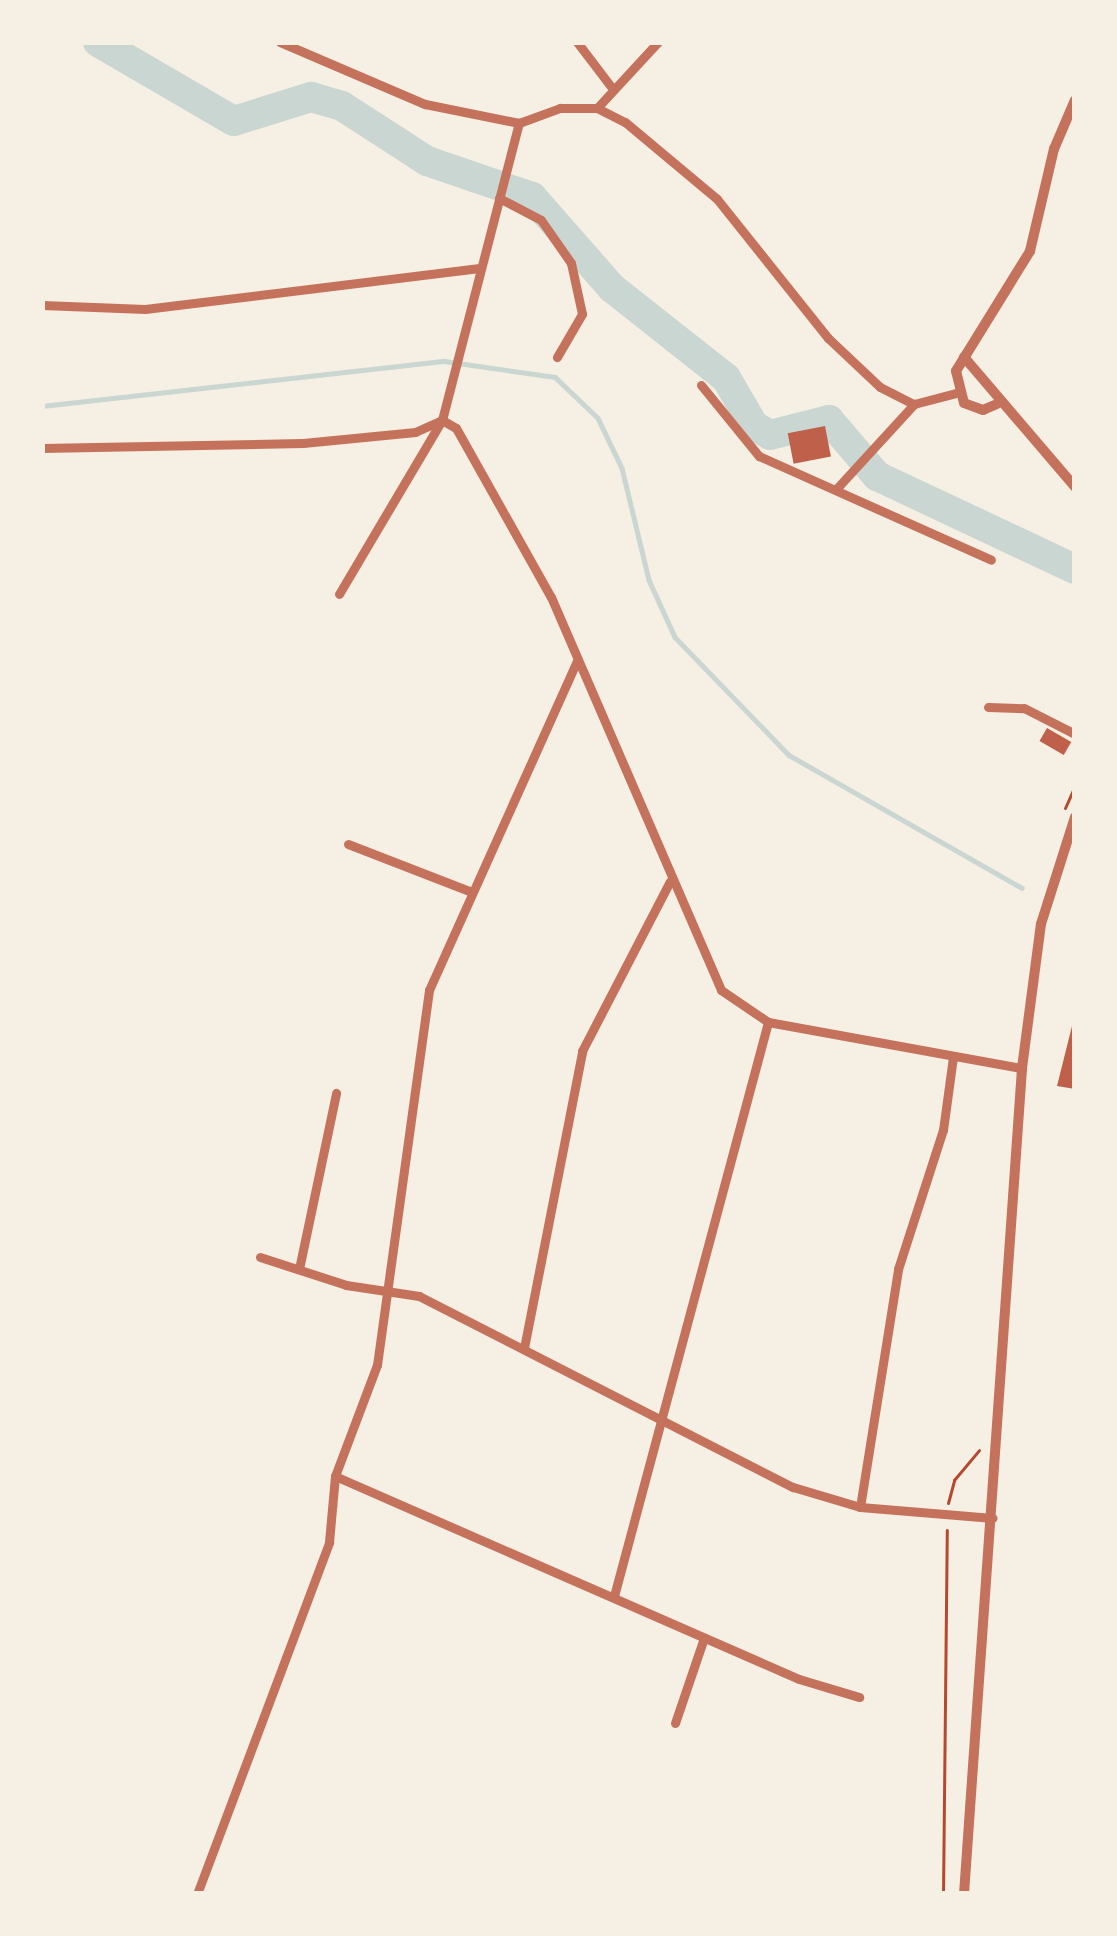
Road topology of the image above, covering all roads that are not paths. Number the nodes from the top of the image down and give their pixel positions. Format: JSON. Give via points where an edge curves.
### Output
{"nodes":[{"id":1,"x":280,"y":42,"type":"edge"},
{"id":2,"x":577,"y":42,"type":"edge"},
{"id":3,"x":658,"y":42,"type":"edge"},
{"id":4,"x":612,"y":88,"type":"junction"},
{"id":5,"x":1075,"y":100,"type":"edge"},
{"id":6,"x":597,"y":108,"type":"junction"},
{"id":7,"x":519,"y":122,"type":"junction"},
{"id":8,"x":499,"y":195,"type":"junction"},
{"id":9,"x":480,"y":268,"type":"junction"},
{"id":10,"x":42,"y":305,"type":"edge"},
{"id":11,"x":557,"y":357,"type":"dead end"},
{"id":12,"x":964,"y":357,"type":"junction"},
{"id":13,"x":701,"y":385,"type":"dead end"},
{"id":14,"x":956,"y":393,"type":"junction"},
{"id":15,"x":914,"y":404,"type":"junction"},
{"id":16,"x":998,"y":404,"type":"junction"},
{"id":17,"x":442,"y":420,"type":"junction"},
{"id":18,"x":42,"y":448,"type":"edge"},
{"id":19,"x":838,"y":487,"type":"junction"},
{"id":20,"x":1075,"y":487,"type":"edge"},
{"id":21,"x":991,"y":560,"type":"dead end"},
{"id":22,"x":339,"y":594,"type":"dead end"},
{"id":23,"x":577,"y":662,"type":"junction"},
{"id":24,"x":988,"y":707,"type":"dead end"},
{"id":25,"x":1075,"y":734,"type":"edge"},
{"id":26,"x":1075,"y":817,"type":"edge"},
{"id":27,"x":348,"y":844,"type":"dead end"},
{"id":28,"x":670,"y":881,"type":"junction"},
{"id":29,"x":469,"y":891,"type":"junction"},
{"id":30,"x":768,"y":1022,"type":"junction"},
{"id":31,"x":953,"y":1058,"type":"junction"},
{"id":32,"x":1022,"y":1068,"type":"junction"},
{"id":33,"x":336,"y":1093,"type":"dead end"},
{"id":34,"x":260,"y":1257,"type":"dead end"},
{"id":35,"x":299,"y":1269,"type":"junction"},
{"id":36,"x":391,"y":1292,"type":"junction"},
{"id":37,"x":524,"y":1348,"type":"junction"},
{"id":38,"x":663,"y":1418,"type":"junction"},
{"id":39,"x":335,"y":1476,"type":"junction"},
{"id":40,"x":860,"y":1507,"type":"junction"},
{"id":41,"x":992,"y":1518,"type":"junction"},
{"id":42,"x":614,"y":1596,"type":"junction"},
{"id":43,"x":704,"y":1638,"type":"junction"},
{"id":44,"x":859,"y":1697,"type":"dead end"},
{"id":45,"x":676,"y":1723,"type":"dead end"},
{"id":46,"x":197,"y":1894,"type":"edge"},
{"id":47,"x":964,"y":1894,"type":"edge"}],
"edges":[{"from":1,"to":7,"type":"street","via":[[424,104]]},
{"from":2,"to":4,"type":"street"},
{"from":3,"to":4,"type":"street"},
{"from":4,"to":6,"type":"street"},
{"from":5,"to":12,"type":"street","via":[[1054,149],[1030,251]]},
{"from":6,"to":7,"type":"street","via":[[560,108]]},
{"from":6,"to":15,"type":"street","via":[[718,199],[828,338],[880,387]]},
{"from":7,"to":8,"type":"street"},
{"from":8,"to":9,"type":"street"},
{"from":8,"to":11,"type":"street","via":[[541,220],[571,263],[583,314]]},
{"from":9,"to":10,"type":"street","via":[[145,310]]},
{"from":9,"to":17,"type":"street"},
{"from":12,"to":14,"type":"street"},
{"from":12,"to":16,"type":"street"},
{"from":13,"to":19,"type":"street","via":[[759,456]]},
{"from":14,"to":15,"type":"street"},
{"from":14,"to":16,"type":"street","via":[[974,408]]},
{"from":15,"to":19,"type":"street"},
{"from":16,"to":20,"type":"street"},
{"from":17,"to":18,"type":"street","via":[[415,432],[303,443]]},
{"from":17,"to":22,"type":"street"},
{"from":17,"to":23,"type":"street","via":[[456,428],[551,597]]},
{"from":19,"to":21,"type":"street","via":[[886,517]]},
{"from":23,"to":28,"type":"street"},
{"from":23,"to":29,"type":"street"},
{"from":24,"to":25,"type":"street","via":[[1024,708]]},
{"from":26,"to":32,"type":"street","via":[[1041,924]]},
{"from":27,"to":29,"type":"street"},
{"from":28,"to":30,"type":"street","via":[[721,990]]},
{"from":28,"to":37,"type":"street","via":[[582,1051]]},
{"from":29,"to":36,"type":"street","via":[[421,1029]]},
{"from":30,"to":31,"type":"street"},
{"from":30,"to":38,"type":"street"},
{"from":31,"to":32,"type":"street"},
{"from":31,"to":40,"type":"street","via":[[943,1130],[898,1269]]},
{"from":32,"to":41,"type":"street"},
{"from":33,"to":35,"type":"street"},
{"from":34,"to":35,"type":"street"},
{"from":35,"to":36,"type":"street"},
{"from":36,"to":37,"type":"street","via":[[418,1296]]},
{"from":36,"to":39,"type":"street","via":[[377,1365]]},
{"from":37,"to":38,"type":"street"},
{"from":38,"to":40,"type":"street","via":[[793,1487]]},
{"from":38,"to":42,"type":"street"},
{"from":39,"to":42,"type":"street"},
{"from":39,"to":46,"type":"street","via":[[329,1542]]},
{"from":40,"to":41,"type":"street"},
{"from":41,"to":47,"type":"street"},
{"from":42,"to":43,"type":"street"},
{"from":43,"to":44,"type":"street"},
{"from":43,"to":45,"type":"street"}]}
